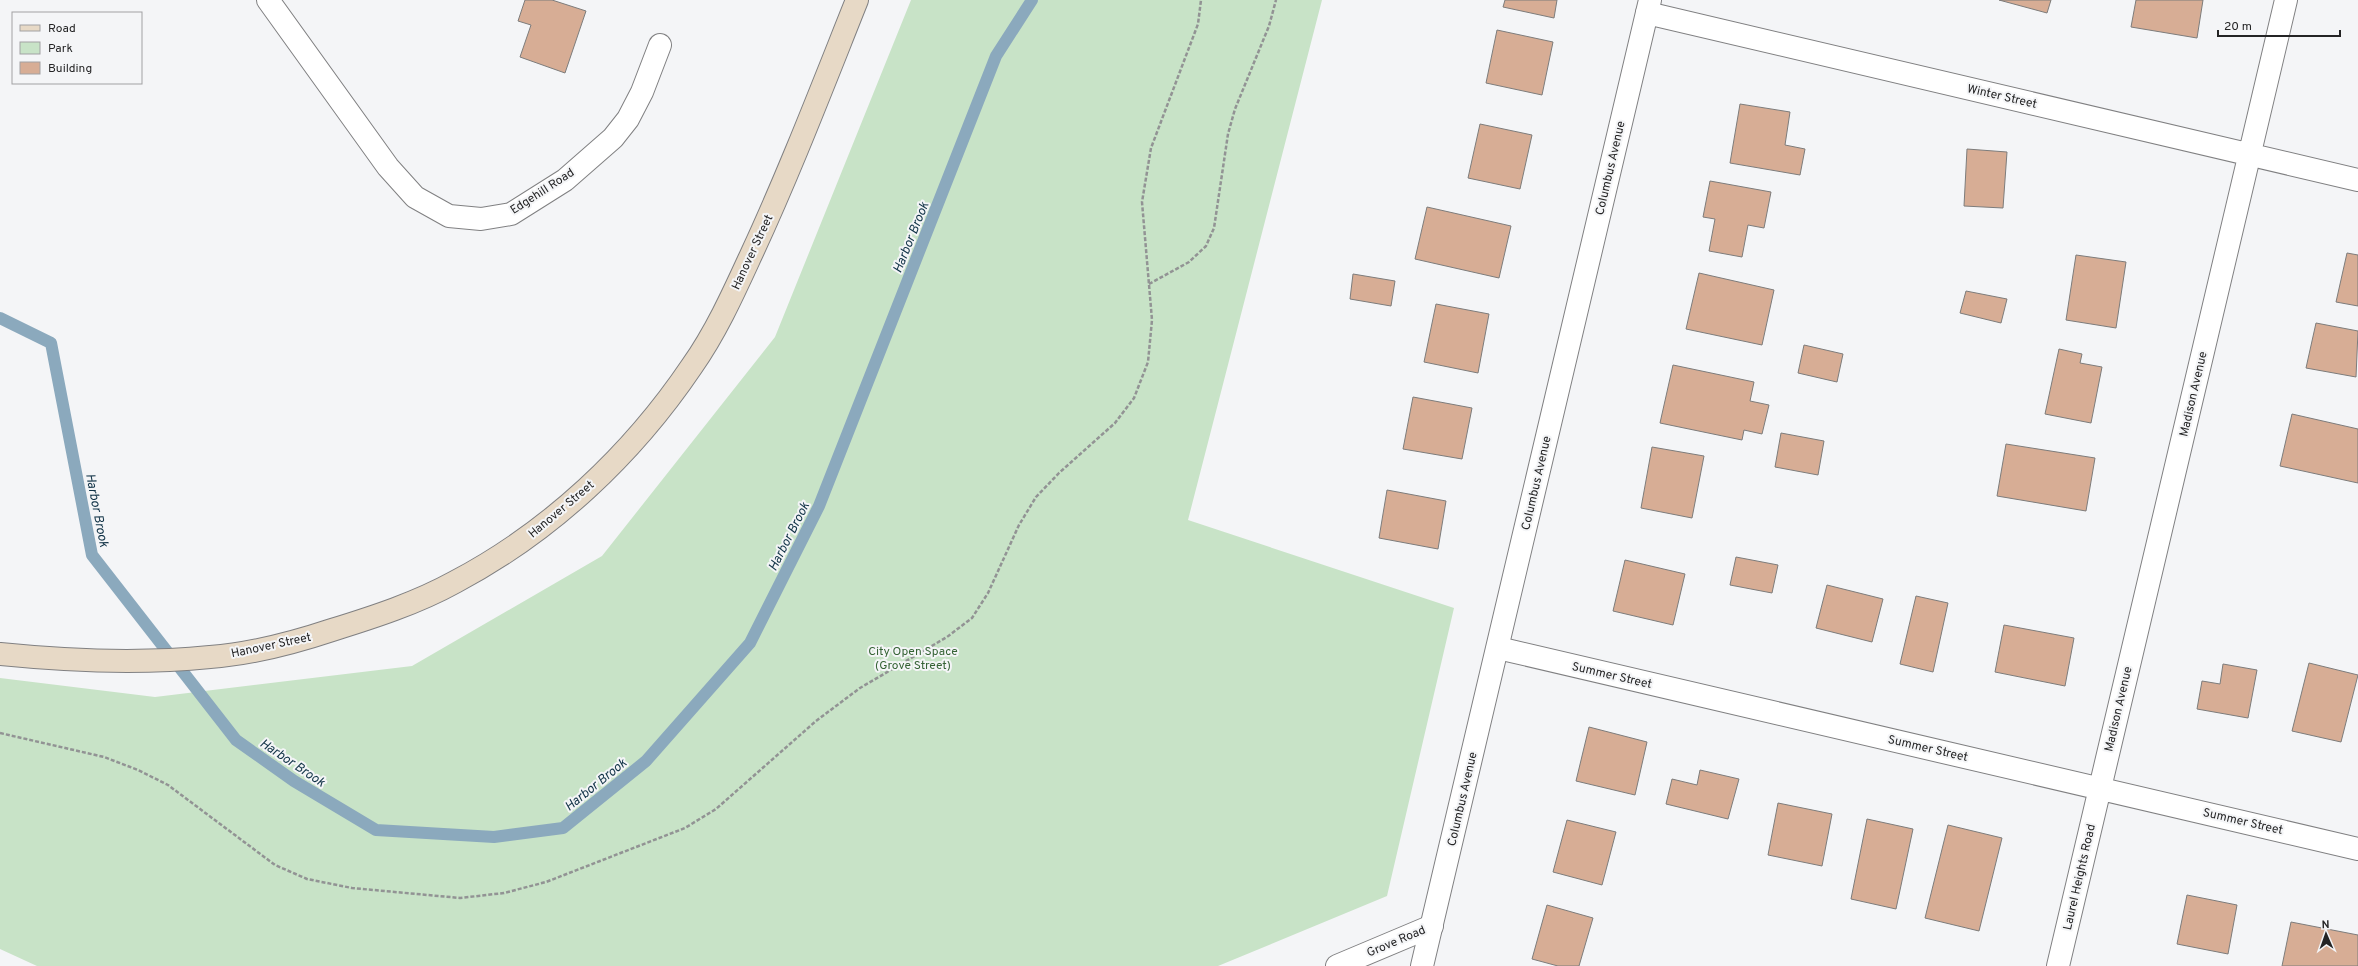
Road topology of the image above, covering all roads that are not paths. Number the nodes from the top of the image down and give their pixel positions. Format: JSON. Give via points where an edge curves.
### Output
{"nodes":[{"id":1,"x":268,"y":0,"type":"edge"},
{"id":2,"x":858,"y":0,"type":"edge"},
{"id":3,"x":2286,"y":0,"type":"edge"},
{"id":4,"x":1648,"y":7,"type":"edge"},
{"id":5,"x":660,"y":45,"type":"dead end"},
{"id":6,"x":2250,"y":154,"type":"junction"},
{"id":7,"x":2358,"y":180,"type":"edge"},
{"id":8,"x":1498,"y":648,"type":"junction"},
{"id":9,"x":6,"y":654,"type":"edge"},
{"id":10,"x":2100,"y":788,"type":"junction"},
{"id":11,"x":2358,"y":848,"type":"edge"},
{"id":12,"x":1432,"y":926,"type":"junction"},
{"id":13,"x":1338,"y":966,"type":"edge"},
{"id":14,"x":1422,"y":966,"type":"edge"},
{"id":15,"x":2058,"y":966,"type":"edge"}],
"edges":[{"from":1,"to":5,"type":"street","name":"Edgehill Road","via":[[388,167],[415,197],[450,216],[481,220],[511,214],[565,180],[612,138],[631,113]]},
{"from":2,"to":9,"type":"main road","name":"Hanover Street","via":[[770,215],[732,296],[693,365],[642,432],[586,490],[527,538],[455,583],[371,618],[289,644],[211,657],[140,660]]},
{"from":3,"to":6,"type":"street","name":"Madison Avenue"},
{"from":4,"to":6,"type":"street","name":"Winter Street"},
{"from":4,"to":8,"type":"street","name":"Columbus Avenue"},
{"from":6,"to":7,"type":"street","name":"Winter Street"},
{"from":6,"to":10,"type":"street","name":"Madison Avenue"},
{"from":8,"to":10,"type":"street","name":"Summer Street"},
{"from":8,"to":12,"type":"street","name":"Columbus Avenue"},
{"from":10,"to":11,"type":"street","name":"Summer Street"},
{"from":10,"to":15,"type":"street","name":"Laurel Heights Road"},
{"from":12,"to":13,"type":"street","name":"Grove Road"},
{"from":12,"to":14,"type":"street","name":"Columbus Avenue"}]}
